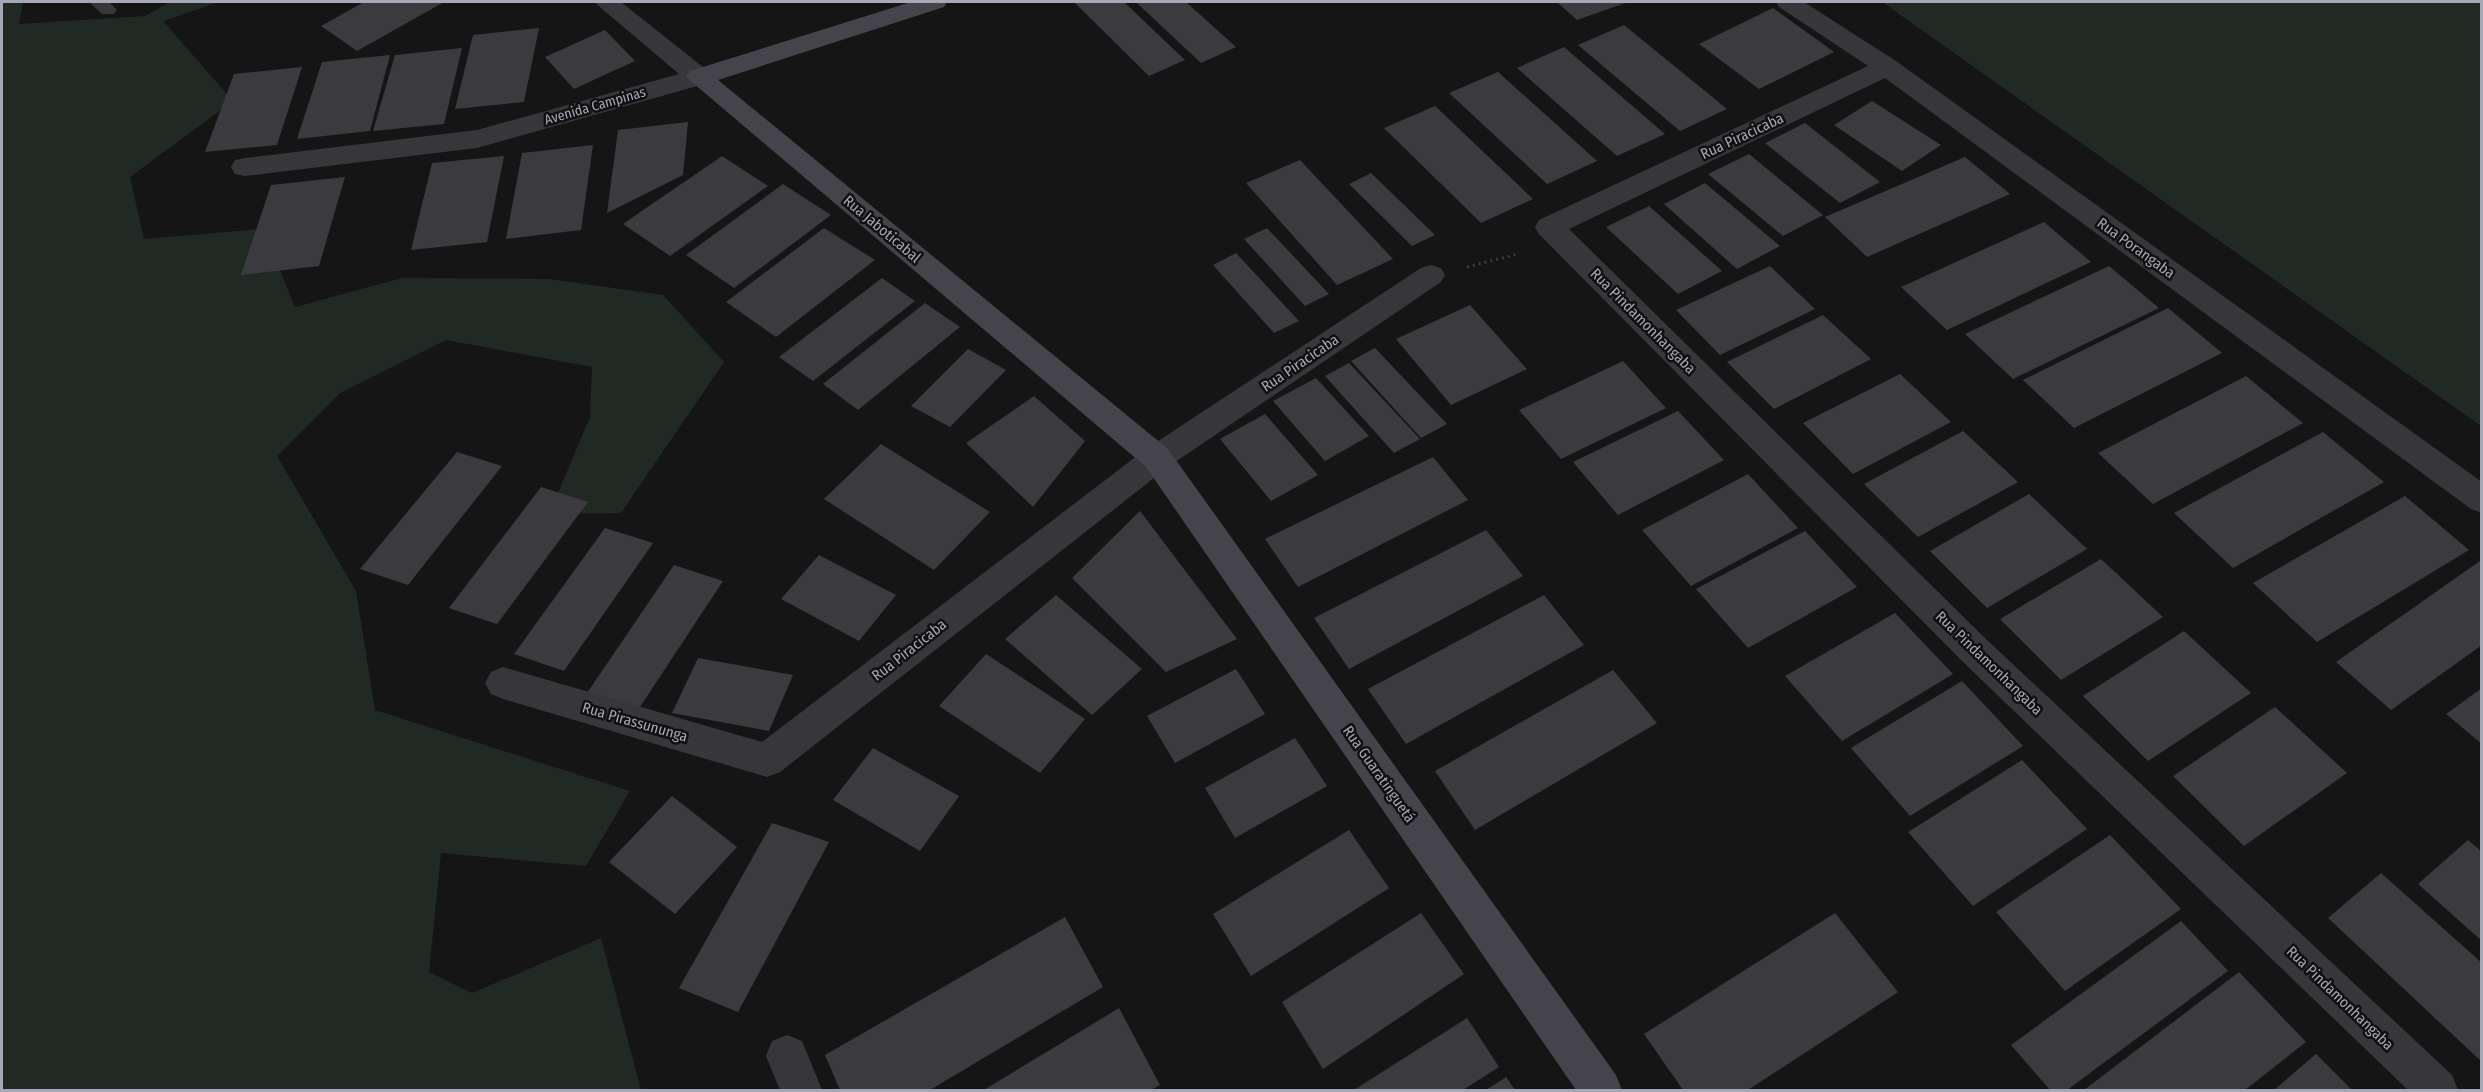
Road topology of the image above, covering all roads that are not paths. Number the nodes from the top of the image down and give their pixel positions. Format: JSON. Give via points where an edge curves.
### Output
{"nodes":[{"id":1,"x":606,"y":2,"type":"edge"},
{"id":2,"x":935,"y":2,"type":"edge"},
{"id":3,"x":1788,"y":2,"type":"edge"},
{"id":4,"x":1887,"y":67,"type":"junction"},
{"id":5,"x":699,"y":77,"type":"junction"},
{"id":6,"x":245,"y":167,"type":"dead end"},
{"id":7,"x":1549,"y":227,"type":"joint"},
{"id":8,"x":1431,"y":275,"type":"road end"},
{"id":9,"x":1157,"y":458,"type":"junction"},
{"id":10,"x":2481,"y":500,"type":"edge"},
{"id":11,"x":503,"y":683,"type":"dead end"},
{"id":12,"x":767,"y":760,"type":"joint"},
{"id":13,"x":1601,"y":1090,"type":"edge"},
{"id":14,"x":2437,"y":1090,"type":"edge"}],
"edges":[{"from":1,"to":5,"type":"street","name":"Rua Jaboticabal"},
{"from":2,"to":5,"type":"street","name":"Avenida Campinas"},
{"from":3,"to":4,"type":"street","name":"Rua Porangaba"},
{"from":4,"to":7,"type":"street","name":"Rua Piracicaba"},
{"from":4,"to":10,"type":"street","name":"Rua Porangaba"},
{"from":5,"to":6,"type":"street","name":"Avenida Campinas","via":[[477,139]]},
{"from":5,"to":9,"type":"street","name":"Rua Jaboticabal"},
{"from":7,"to":14,"type":"street","name":"Rua Pindamonhangaba","via":[[1974,650]]},
{"from":8,"to":9,"type":"street","name":"Rua Piracicaba"},
{"from":9,"to":12,"type":"street","name":"Rua Piracicaba"},
{"from":9,"to":13,"type":"street","name":"Rua Guaratinguetá"},
{"from":11,"to":12,"type":"street","name":"Rua Pirassununga"}]}
